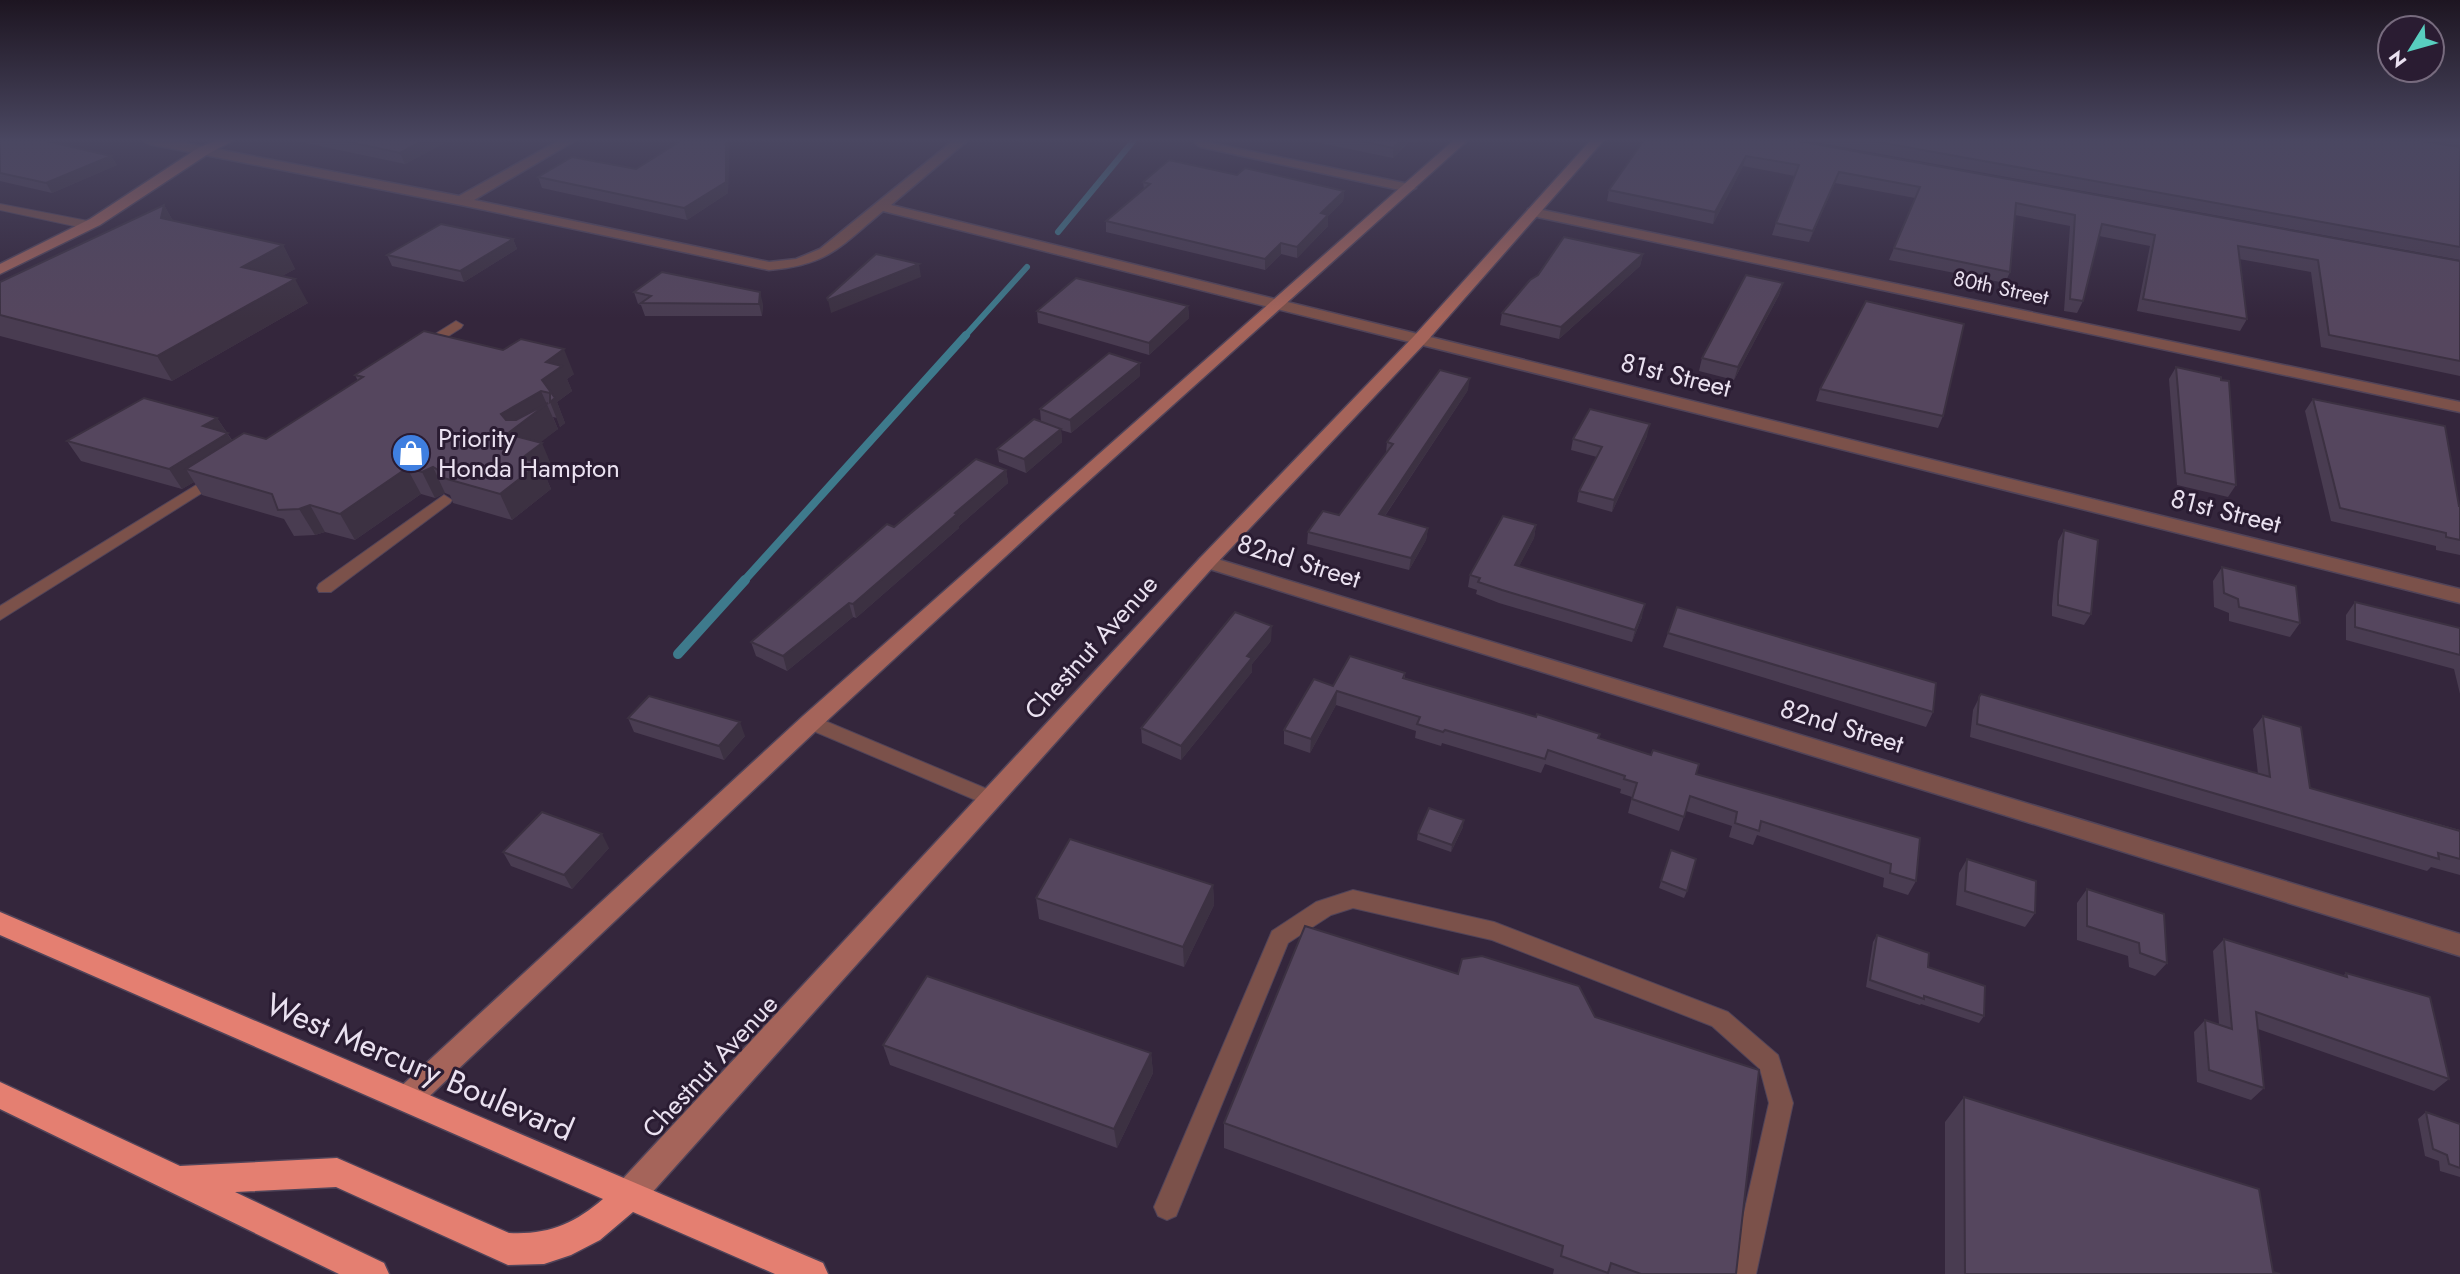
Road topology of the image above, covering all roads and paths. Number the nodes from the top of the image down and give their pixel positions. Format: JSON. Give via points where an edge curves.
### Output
{"nodes":[{"id":1,"x":128,"y":199,"type":"edge"},
{"id":2,"x":453,"y":199,"type":"edge"},
{"id":3,"x":464,"y":199,"type":"edge"},
{"id":4,"x":887,"y":199,"type":"edge"},
{"id":5,"x":1396,"y":199,"type":"edge"},
{"id":6,"x":1544,"y":199,"type":"edge"},
{"id":7,"x":461,"y":201,"type":"junction"},
{"id":8,"x":879,"y":206,"type":"junction"},
{"id":9,"x":0,"y":207,"type":"edge"},
{"id":10,"x":1533,"y":212,"type":"junction"},
{"id":11,"x":88,"y":225,"type":"junction"},
{"id":12,"x":0,"y":270,"type":"edge"},
{"id":13,"x":1278,"y":303,"type":"junction"},
{"id":14,"x":456,"y":325,"type":"dead end"},
{"id":15,"x":1421,"y":338,"type":"junction"},
{"id":16,"x":408,"y":356,"type":"edge"},
{"id":17,"x":2460,"y":407,"type":"edge"},
{"id":18,"x":235,"y":466,"type":"edge"},
{"id":19,"x":444,"y":500,"type":"edge"},
{"id":20,"x":1207,"y":562,"type":"junction"},
{"id":21,"x":325,"y":589,"type":"dead end"},
{"id":22,"x":2460,"y":597,"type":"edge"},
{"id":23,"x":0,"y":614,"type":"edge"},
{"id":24,"x":811,"y":722,"type":"junction"},
{"id":25,"x":992,"y":799,"type":"junction"},
{"id":26,"x":0,"y":923,"type":"edge"},
{"id":27,"x":2460,"y":945,"type":"edge"},
{"id":28,"x":0,"y":1095,"type":"edge"},
{"id":29,"x":407,"y":1099,"type":"junction"},
{"id":30,"x":180,"y":1181,"type":"junction"},
{"id":31,"x":629,"y":1195,"type":"junction"},
{"id":32,"x":1167,"y":1207,"type":"dead end"},
{"id":33,"x":373,"y":1274,"type":"edge"},
{"id":34,"x":812,"y":1274,"type":"edge"},
{"id":35,"x":1743,"y":1274,"type":"edge"}],
"edges":[{"from":1,"to":11,"type":"street"},
{"from":2,"to":7,"type":"street"},
{"from":3,"to":7,"type":"street"},
{"from":4,"to":8,"type":"street"},
{"from":5,"to":13,"type":"street"},
{"from":6,"to":10,"type":"street","name":"Chestnut Avenue"},
{"from":7,"to":8,"type":"street","via":[[769,266],[799,263],[825,252]]},
{"from":8,"to":13,"type":"street","name":"81st Street"},
{"from":9,"to":11,"type":"lane"},
{"from":10,"to":15,"type":"street","name":"Chestnut Avenue"},
{"from":10,"to":17,"type":"street","name":"80th Street"},
{"from":11,"to":12,"type":"street"},
{"from":13,"to":15,"type":"street","name":"81st Street"},
{"from":13,"to":24,"type":"street"},
{"from":14,"to":16,"type":"lane"},
{"from":15,"to":20,"type":"street","name":"Chestnut Avenue"},
{"from":15,"to":22,"type":"street","name":"81st Street"},
{"from":18,"to":23,"type":"lane"},
{"from":19,"to":21,"type":"lane"},
{"from":20,"to":25,"type":"street","name":"Chestnut Avenue"},
{"from":20,"to":27,"type":"street","name":"82nd Street"},
{"from":24,"to":25,"type":"lane"},
{"from":24,"to":29,"type":"street"},
{"from":25,"to":31,"type":"street","name":"Chestnut Avenue"},
{"from":26,"to":29,"type":"highway","name":"West Mercury Boulevard"},
{"from":28,"to":30,"type":"highway"},
{"from":29,"to":31,"type":"highway","name":"West Mercury Boulevard"},
{"from":30,"to":31,"type":"highway","via":[[337,1172],[508,1249],[532,1252],[581,1234]]},
{"from":30,"to":33,"type":"highway"},
{"from":31,"to":34,"type":"highway","name":"West Mercury Boulevard"},
{"from":32,"to":35,"type":"lane","via":[[1280,937],[1324,908],[1353,899],[1494,931],[1720,1019],[1770,1063],[1781,1103]]}]}
